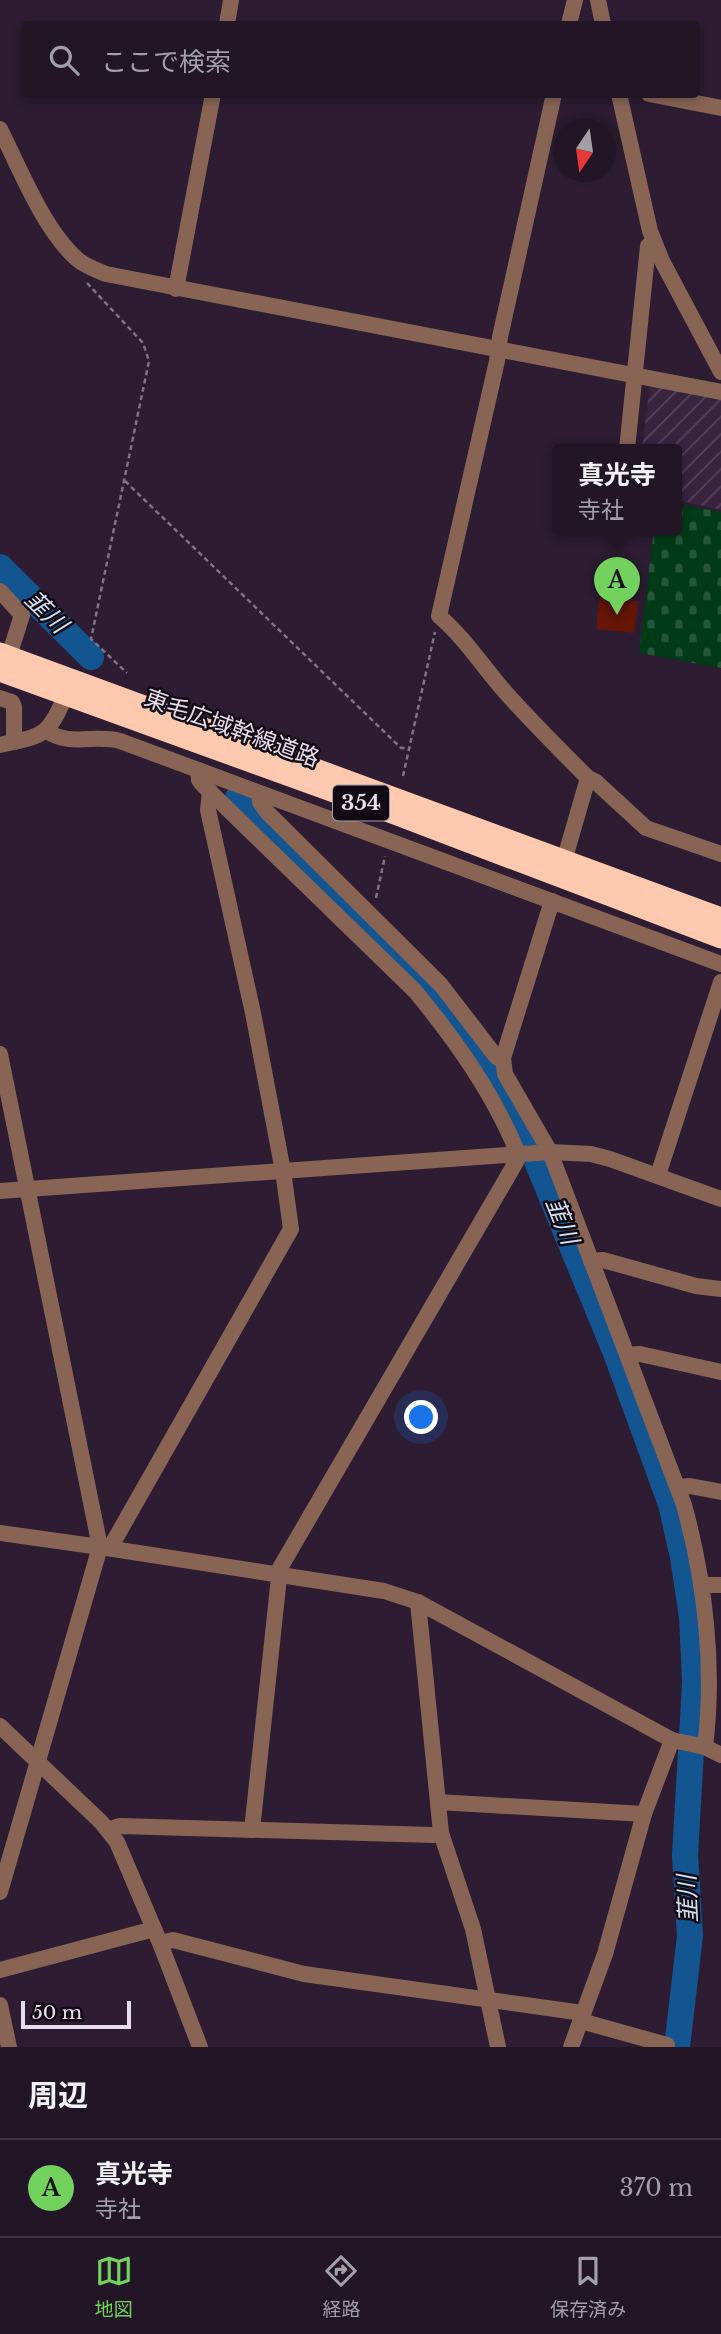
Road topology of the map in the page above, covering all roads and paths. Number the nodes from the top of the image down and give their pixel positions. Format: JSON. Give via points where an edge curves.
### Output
{"nodes":[{"id":1,"x":231,"y":0,"type":"edge"},
{"id":2,"x":575,"y":0,"type":"edge"},
{"id":3,"x":598,"y":0,"type":"edge"},
{"id":4,"x":228,"y":21,"type":"edge"},
{"id":5,"x":570,"y":21,"type":"edge"},
{"id":6,"x":602,"y":21,"type":"edge"},
{"id":7,"x":212,"y":98,"type":"edge"},
{"id":8,"x":553,"y":98,"type":"edge"},
{"id":9,"x":620,"y":98,"type":"edge"},
{"id":10,"x":670,"y":98,"type":"edge"},
{"id":11,"x":721,"y":108,"type":"edge"},
{"id":12,"x":0,"y":129,"type":"edge"},
{"id":13,"x":654,"y":242,"type":"junction"},
{"id":14,"x":79,"y":261,"type":"junction"},
{"id":15,"x":176,"y":289,"type":"junction"},
{"id":16,"x":499,"y":349,"type":"junction"},
{"id":17,"x":721,"y":372,"type":"edge"},
{"id":18,"x":635,"y":376,"type":"junction"},
{"id":19,"x":721,"y":392,"type":"edge"},
{"id":20,"x":628,"y":444,"type":"edge"},
{"id":21,"x":125,"y":481,"type":"junction"},
{"id":22,"x":0,"y":591,"type":"edge"},
{"id":23,"x":439,"y":616,"type":"junction"},
{"id":24,"x":3,"y":660,"type":"edge"},
{"id":25,"x":127,"y":673,"type":"dead end"},
{"id":26,"x":66,"y":695,"type":"junction"},
{"id":27,"x":0,"y":698,"type":"edge"},
{"id":28,"x":47,"y":732,"type":"junction"},
{"id":29,"x":7,"y":743,"type":"edge"},
{"id":30,"x":409,"y":748,"type":"junction"},
{"id":31,"x":198,"y":770,"type":"junction"},
{"id":32,"x":403,"y":776,"type":"dead end"},
{"id":33,"x":588,"y":778,"type":"junction"},
{"id":34,"x":210,"y":791,"type":"junction"},
{"id":35,"x":260,"y":793,"type":"junction"},
{"id":36,"x":388,"y":840,"type":"junction"},
{"id":37,"x":721,"y":854,"type":"edge"},
{"id":38,"x":564,"y":861,"type":"junction"},
{"id":39,"x":552,"y":901,"type":"junction"},
{"id":40,"x":372,"y":915,"type":"junction"},
{"id":41,"x":721,"y":918,"type":"edge"},
{"id":42,"x":721,"y":938,"type":"edge"},
{"id":43,"x":721,"y":964,"type":"edge"},
{"id":44,"x":721,"y":982,"type":"edge"},
{"id":45,"x":716,"y":1018,"type":"edge"},
{"id":46,"x":0,"y":1054,"type":"edge"},
{"id":47,"x":503,"y":1058,"type":"junction"},
{"id":48,"x":547,"y":1153,"type":"junction"},
{"id":49,"x":521,"y":1154,"type":"junction"},
{"id":50,"x":283,"y":1171,"type":"junction"},
{"id":51,"x":658,"y":1175,"type":"junction"},
{"id":52,"x":28,"y":1189,"type":"junction"},
{"id":53,"x":0,"y":1191,"type":"edge"},
{"id":54,"x":721,"y":1199,"type":"edge"},
{"id":55,"x":591,"y":1261,"type":"junction"},
{"id":56,"x":721,"y":1289,"type":"edge"},
{"id":57,"x":627,"y":1355,"type":"junction"},
{"id":58,"x":721,"y":1372,"type":"edge"},
{"id":59,"x":678,"y":1487,"type":"junction"},
{"id":60,"x":721,"y":1492,"type":"edge"},
{"id":61,"x":0,"y":1534,"type":"edge"},
{"id":62,"x":105,"y":1547,"type":"junction"},
{"id":63,"x":279,"y":1574,"type":"junction"},
{"id":64,"x":701,"y":1585,"type":"junction"},
{"id":65,"x":721,"y":1585,"type":"edge"},
{"id":66,"x":418,"y":1602,"type":"junction"},
{"id":67,"x":0,"y":1726,"type":"edge"},
{"id":68,"x":672,"y":1740,"type":"junction"},
{"id":69,"x":705,"y":1747,"type":"junction"},
{"id":70,"x":721,"y":1755,"type":"edge"},
{"id":71,"x":38,"y":1762,"type":"junction"},
{"id":72,"x":438,"y":1802,"type":"junction"},
{"id":73,"x":644,"y":1814,"type":"junction"},
{"id":74,"x":108,"y":1830,"type":"junction"},
{"id":75,"x":252,"y":1830,"type":"junction"},
{"id":76,"x":441,"y":1833,"type":"junction"},
{"id":77,"x":0,"y":1892,"type":"edge"},
{"id":78,"x":157,"y":1936,"type":"junction"},
{"id":79,"x":0,"y":1970,"type":"edge"},
{"id":80,"x":488,"y":2001,"type":"junction"},
{"id":81,"x":0,"y":2004,"type":"edge"},
{"id":82,"x":582,"y":2017,"type":"junction"},
{"id":83,"x":667,"y":2045,"type":"edge"},
{"id":84,"x":9,"y":2047,"type":"edge"},
{"id":85,"x":200,"y":2047,"type":"edge"},
{"id":86,"x":498,"y":2047,"type":"edge"},
{"id":87,"x":570,"y":2047,"type":"edge"}],
"edges":[{"from":1,"to":4,"type":"street"},
{"from":2,"to":5,"type":"street"},
{"from":3,"to":6,"type":"street"},
{"from":7,"to":15,"type":"street"},
{"from":8,"to":16,"type":"street"},
{"from":9,"to":13,"type":"street"},
{"from":10,"to":11,"type":"street"},
{"from":12,"to":14,"type":"street","via":[[50,226]]},
{"from":13,"to":17,"type":"street"},
{"from":13,"to":18,"type":"street","via":[[648,246]]},
{"from":14,"to":15,"type":"street","via":[[106,274]]},
{"from":14,"to":21,"type":"path","via":[[82,278],[143,343],[149,361]]},
{"from":15,"to":16,"type":"street"},
{"from":16,"to":18,"type":"street"},
{"from":16,"to":23,"type":"street"},
{"from":18,"to":19,"type":"street"},
{"from":18,"to":20,"type":"street"},
{"from":21,"to":25,"type":"path","via":[[91,639]]},
{"from":21,"to":30,"type":"path","via":[[401,748]]},
{"from":22,"to":24,"type":"street","via":[[22,615]]},
{"from":23,"to":30,"type":"path"},
{"from":23,"to":33,"type":"street"},
{"from":24,"to":26,"type":"highway","name":"東毛広域幹線道路","number":"354"},
{"from":24,"to":38,"type":"highway","name":"東毛広域幹線道路","number":"354"},
{"from":26,"to":28,"type":"street"},
{"from":26,"to":42,"type":"highway","name":"東毛広域幹線道路","number":"354"},
{"from":27,"to":29,"type":"street","via":[[14,706]]},
{"from":28,"to":29,"type":"street"},
{"from":28,"to":31,"type":"street","via":[[63,740],[97,737],[120,741]]},
{"from":30,"to":32,"type":"path"},
{"from":31,"to":34,"type":"street","via":[[199,780]]},
{"from":31,"to":35,"type":"street"},
{"from":33,"to":37,"type":"street","via":[[646,828]]},
{"from":33,"to":38,"type":"street"},
{"from":34,"to":49,"type":"street","via":[[415,991],[458,1046]]},
{"from":34,"to":50,"type":"street","via":[[208,810]]},
{"from":35,"to":36,"type":"street"},
{"from":35,"to":40,"type":"street","via":[[267,812]]},
{"from":36,"to":39,"type":"street"},
{"from":36,"to":40,"type":"path"},
{"from":38,"to":41,"type":"highway","name":"東毛広域幹線道路","number":"354"},
{"from":39,"to":43,"type":"street"},
{"from":39,"to":47,"type":"street"},
{"from":40,"to":47,"type":"street","via":[[441,985],[494,1054]]},
{"from":44,"to":45,"type":"street"},
{"from":45,"to":51,"type":"street"},
{"from":46,"to":52,"type":"street"},
{"from":47,"to":48,"type":"street","via":[[505,1074]]},
{"from":48,"to":49,"type":"street"},
{"from":48,"to":51,"type":"street","via":[[591,1154]]},
{"from":48,"to":55,"type":"street"},
{"from":49,"to":50,"type":"street"},
{"from":49,"to":63,"type":"street"},
{"from":50,"to":52,"type":"street"},
{"from":50,"to":62,"type":"street","via":[[291,1219],[289,1236]]},
{"from":51,"to":54,"type":"street"},
{"from":52,"to":53,"type":"street"},
{"from":52,"to":62,"type":"street"},
{"from":55,"to":56,"type":"street","via":[[603,1260]]},
{"from":55,"to":57,"type":"street"},
{"from":57,"to":58,"type":"street"},
{"from":57,"to":59,"type":"street"},
{"from":59,"to":60,"type":"street"},
{"from":59,"to":64,"type":"street"},
{"from":61,"to":62,"type":"street"},
{"from":62,"to":63,"type":"street"},
{"from":62,"to":71,"type":"street"},
{"from":63,"to":66,"type":"street","via":[[384,1591]]},
{"from":63,"to":75,"type":"street"},
{"from":64,"to":65,"type":"street"},
{"from":64,"to":69,"type":"street","via":[[707,1653]]},
{"from":66,"to":68,"type":"street"},
{"from":66,"to":72,"type":"street"},
{"from":67,"to":71,"type":"street"},
{"from":68,"to":69,"type":"street"},
{"from":68,"to":73,"type":"street"},
{"from":69,"to":70,"type":"street"},
{"from":71,"to":74,"type":"street"},
{"from":71,"to":77,"type":"street"},
{"from":72,"to":73,"type":"street"},
{"from":72,"to":76,"type":"street"},
{"from":73,"to":82,"type":"street","via":[[605,1954]]},
{"from":74,"to":75,"type":"street","via":[[119,1826]]},
{"from":74,"to":78,"type":"street","via":[[125,1858]]},
{"from":75,"to":76,"type":"street"},
{"from":76,"to":80,"type":"street","via":[[472,1929]]},
{"from":78,"to":79,"type":"street"},
{"from":78,"to":80,"type":"street","via":[[304,1974]]},
{"from":78,"to":85,"type":"street"},
{"from":80,"to":82,"type":"street"},
{"from":80,"to":86,"type":"street"},
{"from":81,"to":84,"type":"street"},
{"from":82,"to":83,"type":"street"},
{"from":82,"to":87,"type":"street"}]}
